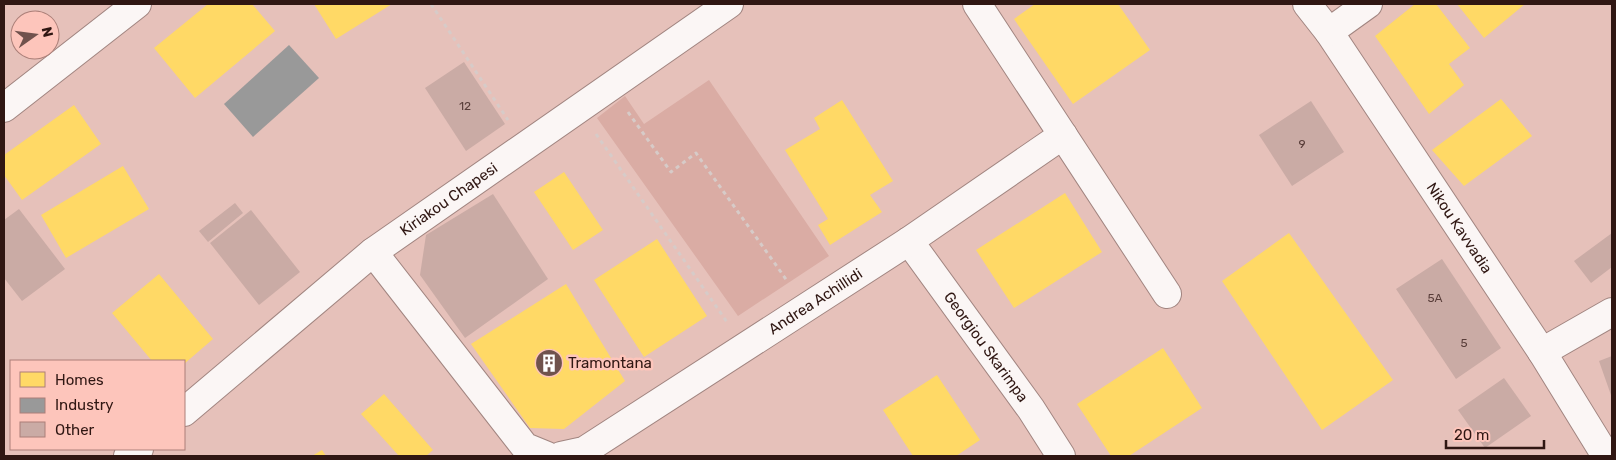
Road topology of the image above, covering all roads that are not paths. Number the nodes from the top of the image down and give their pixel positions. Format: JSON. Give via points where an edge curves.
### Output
{"nodes":[{"id":1,"x":137,"y":4,"type":"edge"},
{"id":2,"x":728,"y":4,"type":"edge"},
{"id":3,"x":977,"y":4,"type":"edge"},
{"id":4,"x":1308,"y":4,"type":"edge"},
{"id":5,"x":1368,"y":4,"type":"edge"},
{"id":6,"x":1329,"y":32,"type":"junction"},
{"id":7,"x":4,"y":108,"type":"edge"},
{"id":8,"x":1063,"y":135,"type":"junction"},
{"id":9,"x":909,"y":241,"type":"junction"},
{"id":10,"x":373,"y":252,"type":"junction"},
{"id":11,"x":1166,"y":294,"type":"dead end"},
{"id":12,"x":1612,"y":312,"type":"edge"},
{"id":13,"x":1542,"y":352,"type":"junction"},
{"id":14,"x":185,"y":411,"type":"edge"},
{"id":15,"x":547,"y":456,"type":"edge"},
{"id":16,"x":561,"y":456,"type":"edge"},
{"id":17,"x":1061,"y":456,"type":"edge"},
{"id":18,"x":1606,"y":456,"type":"edge"}],
"edges":[{"from":1,"to":7,"type":"street"},
{"from":2,"to":10,"type":"street","name":"Kiriakou Chapesi"},
{"from":3,"to":8,"type":"street"},
{"from":4,"to":6,"type":"street","name":"Nikou Kavvadia"},
{"from":5,"to":6,"type":"street"},
{"from":6,"to":13,"type":"street","name":"Nikou Kavvadia"},
{"from":8,"to":9,"type":"street","name":"Andrea Achillidi"},
{"from":8,"to":11,"type":"street"},
{"from":9,"to":16,"type":"street","name":"Andrea Achillidi","via":[[584,451]]},
{"from":9,"to":17,"type":"street","name":"Georgiou Skarimpa","via":[[1031,409]]},
{"from":10,"to":14,"type":"street","name":"Kiriakou Chapesi"},
{"from":10,"to":15,"type":"street","via":[[525,447]]},
{"from":12,"to":13,"type":"street"},
{"from":13,"to":18,"type":"street","name":"Nikou Kavvadia"}]}
